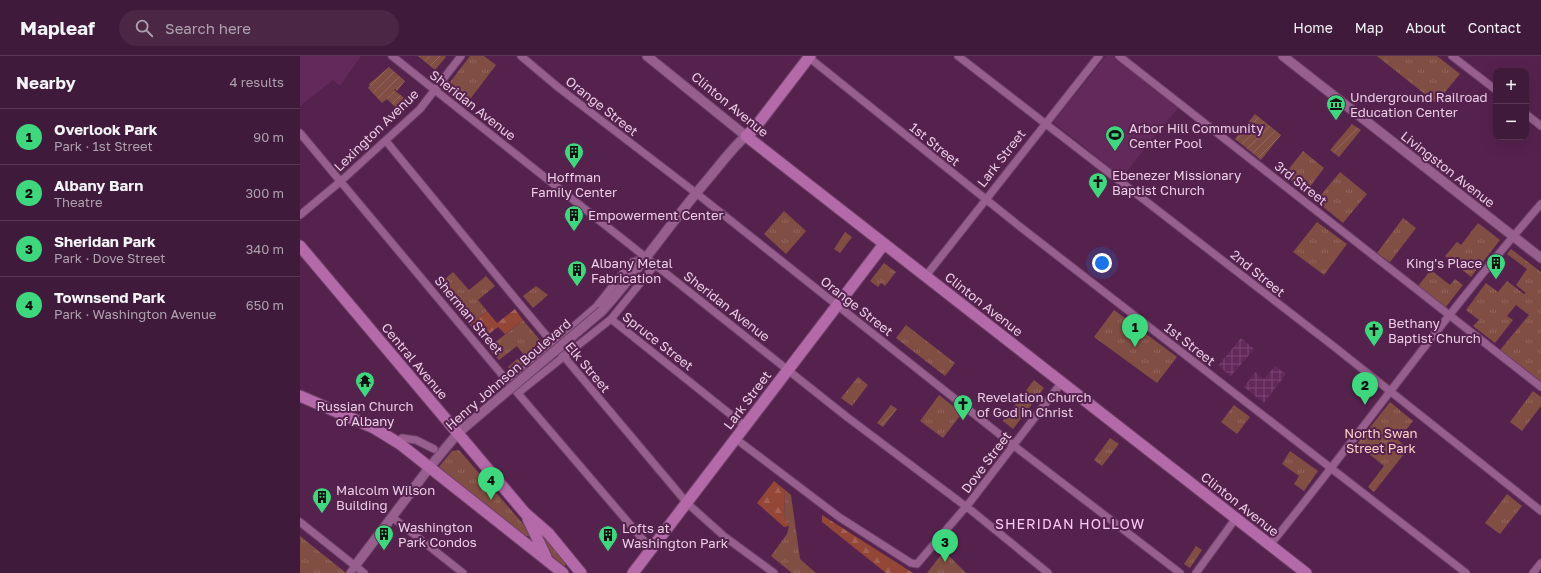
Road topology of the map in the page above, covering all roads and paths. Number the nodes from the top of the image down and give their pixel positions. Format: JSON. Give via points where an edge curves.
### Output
{"nodes":[{"id":1,"x":392,"y":56,"type":"edge"},
{"id":2,"x":461,"y":56,"type":"edge"},
{"id":3,"x":521,"y":56,"type":"edge"},
{"id":4,"x":647,"y":56,"type":"edge"},
{"id":5,"x":809,"y":56,"type":"edge"},
{"id":6,"x":958,"y":56,"type":"edge"},
{"id":7,"x":1099,"y":56,"type":"edge"},
{"id":8,"x":1119,"y":56,"type":"edge"},
{"id":9,"x":1283,"y":56,"type":"edge"},
{"id":10,"x":1452,"y":56,"type":"edge"},
{"id":11,"x":1493,"y":88,"type":"edge"},
{"id":12,"x":435,"y":89,"type":"junction"},
{"id":13,"x":1529,"y":116,"type":"edge"},
{"id":14,"x":1046,"y":123,"type":"junction"},
{"id":15,"x":1541,"y":126,"type":"edge"},
{"id":16,"x":300,"y":132,"type":"edge"},
{"id":17,"x":746,"y":136,"type":"junction"},
{"id":18,"x":386,"y":141,"type":"junction"},
{"id":19,"x":341,"y":181,"type":"junction"},
{"id":20,"x":696,"y":194,"type":"junction"},
{"id":21,"x":986,"y":200,"type":"junction"},
{"id":22,"x":1541,"y":204,"type":"edge"},
{"id":23,"x":300,"y":215,"type":"edge"},
{"id":24,"x":1513,"y":236,"type":"junction"},
{"id":25,"x":884,"y":244,"type":"junction"},
{"id":26,"x":300,"y":246,"type":"edge"},
{"id":27,"x":647,"y":258,"type":"junction"},
{"id":28,"x":1541,"y":258,"type":"edge"},
{"id":29,"x":655,"y":265,"type":"junction"},
{"id":30,"x":925,"y":276,"type":"junction"},
{"id":31,"x":837,"y":306,"type":"junction"},
{"id":32,"x":1449,"y":316,"type":"junction"},
{"id":33,"x":611,"y":319,"type":"junction"},
{"id":34,"x":555,"y":345,"type":"junction"},
{"id":35,"x":563,"y":355,"type":"junction"},
{"id":36,"x":788,"y":370,"type":"junction"},
{"id":37,"x":1062,"y":382,"type":"junction"},
{"id":38,"x":509,"y":383,"type":"junction"},
{"id":39,"x":1541,"y":387,"type":"edge"},
{"id":40,"x":1390,"y":392,"type":"junction"},
{"id":41,"x":518,"y":393,"type":"junction"},
{"id":42,"x":300,"y":396,"type":"edge"},
{"id":43,"x":745,"y":426,"type":"junction"},
{"id":44,"x":458,"y":433,"type":"junction"},
{"id":45,"x":402,"y":438,"type":"dead end"},
{"id":46,"x":736,"y":439,"type":"junction"},
{"id":47,"x":1013,"y":445,"type":"junction"},
{"id":48,"x":434,"y":449,"type":"dead end"},
{"id":49,"x":429,"y":468,"type":"junction"},
{"id":50,"x":1331,"y":469,"type":"junction"},
{"id":51,"x":687,"y":503,"type":"junction"},
{"id":52,"x":966,"y":507,"type":"junction"},
{"id":53,"x":1541,"y":511,"type":"edge"},
{"id":54,"x":525,"y":513,"type":"junction"},
{"id":55,"x":392,"y":517,"type":"junction"},
{"id":56,"x":1236,"y":518,"type":"junction"},
{"id":57,"x":300,"y":522,"type":"edge"},
{"id":58,"x":1270,"y":545,"type":"junction"},
{"id":59,"x":651,"y":549,"type":"junction"},
{"id":60,"x":547,"y":560,"type":"junction"},
{"id":61,"x":1541,"y":563,"type":"edge"},
{"id":62,"x":353,"y":569,"type":"edge"},
{"id":63,"x":364,"y":573,"type":"edge"},
{"id":64,"x":463,"y":573,"type":"edge"},
{"id":65,"x":563,"y":573,"type":"edge"},
{"id":66,"x":581,"y":573,"type":"edge"},
{"id":67,"x":633,"y":573,"type":"edge"},
{"id":68,"x":774,"y":573,"type":"edge"},
{"id":69,"x":1048,"y":573,"type":"edge"},
{"id":70,"x":1180,"y":573,"type":"edge"},
{"id":71,"x":1196,"y":573,"type":"edge"},
{"id":72,"x":1306,"y":573,"type":"edge"},
{"id":73,"x":1466,"y":573,"type":"edge"},
{"id":74,"x":1533,"y":573,"type":"edge"}],
"edges":[{"from":1,"to":12,"type":"street","name":"Sheridan Avenue"},
{"from":2,"to":12,"type":"street","name":"Lexington Avenue"},
{"from":3,"to":20,"type":"street","name":"Orange Street"},
{"from":4,"to":17,"type":"street","name":"Clinton Avenue"},
{"from":5,"to":17,"type":"main road","name":"Henry Johnson Boulevard"},
{"from":5,"to":21,"type":"street","name":"1st Street"},
{"from":6,"to":14,"type":"street","name":"2nd Street"},
{"from":7,"to":14,"type":"street","name":"Lark Street"},
{"from":8,"to":32,"type":"street","name":"3rd Street"},
{"from":9,"to":24,"type":"street","name":"Livingston Avenue"},
{"from":10,"to":11,"type":"street"},
{"from":12,"to":18,"type":"street","name":"Lexington Avenue","via":[[420,109]]},
{"from":12,"to":27,"type":"street","name":"Sheridan Avenue"},
{"from":13,"to":15,"type":"street"},
{"from":14,"to":21,"type":"street","name":"Lark Street"},
{"from":14,"to":40,"type":"street","name":"2nd Street","via":[[1332,344]]},
{"from":16,"to":19,"type":"street","name":"Sherman Street"},
{"from":17,"to":20,"type":"street","name":"Henry Johnson Boulevard"},
{"from":17,"to":25,"type":"main road","name":"Clinton Avenue"},
{"from":18,"to":19,"type":"street","name":"Lexington Avenue"},
{"from":18,"to":34,"type":"street","name":"Elk Street"},
{"from":19,"to":23,"type":"street","name":"Lexington Avenue"},
{"from":19,"to":38,"type":"street","name":"Sherman Street"},
{"from":20,"to":27,"type":"street","name":"Henry Johnson Boulevard"},
{"from":20,"to":31,"type":"street","name":"Orange Street"},
{"from":21,"to":30,"type":"street","name":"Lark Street"},
{"from":21,"to":50,"type":"street","name":"1st Street"},
{"from":22,"to":24,"type":"street"},
{"from":24,"to":28,"type":"street","name":"Livingston Avenue"},
{"from":24,"to":32,"type":"street"},
{"from":25,"to":30,"type":"main road","name":"Clinton Avenue"},
{"from":25,"to":31,"type":"main road","name":"Lark Street"},
{"from":26,"to":44,"type":"main road","name":"Central Avenue"},
{"from":27,"to":29,"type":"street","name":"Sheridan Avenue"},
{"from":27,"to":34,"type":"street","name":"Henry Johnson Boulevard","via":[[632,262],[596,307]]},
{"from":27,"to":44,"type":"street","name":"Henry Johnson Boulevard","bridge":true,"via":[[602,310]]},
{"from":29,"to":33,"type":"street","name":"Spruce Street"},
{"from":29,"to":36,"type":"street","name":"Sheridan Avenue"},
{"from":30,"to":37,"type":"main road","name":"Clinton Avenue"},
{"from":31,"to":36,"type":"main road","name":"Lark Street"},
{"from":31,"to":47,"type":"street","name":"Orange Street"},
{"from":32,"to":39,"type":"street","name":"3rd Street"},
{"from":32,"to":40,"type":"street"},
{"from":33,"to":35,"type":"street","name":"Henry Johnson Boulevard"},
{"from":33,"to":43,"type":"street","name":"Spruce Street"},
{"from":34,"to":35,"type":"street","name":"Elk Street"},
{"from":34,"to":38,"type":"street","name":"Henry Johnson Boulevard"},
{"from":35,"to":41,"type":"street","name":"Henry Johnson Boulevard"},
{"from":35,"to":51,"type":"street","name":"Elk Street"},
{"from":36,"to":43,"type":"main road","name":"Lark Street"},
{"from":36,"to":52,"type":"street","name":"Sheridan Avenue"},
{"from":37,"to":47,"type":"street","name":"Dove Street"},
{"from":37,"to":56,"type":"main road","name":"Clinton Avenue"},
{"from":38,"to":41,"type":"street","name":"Sherman Street"},
{"from":40,"to":50,"type":"street"},
{"from":40,"to":53,"type":"street","name":"2nd Street"},
{"from":41,"to":59,"type":"street","name":"Sherman Street"},
{"from":42,"to":49,"type":"main road","via":[[374,428],[400,444]]},
{"from":43,"to":46,"type":"main road","name":"Lark Street"},
{"from":44,"to":49,"type":"street","name":"Henry Johnson Boulevard"},
{"from":44,"to":54,"type":"main road","name":"Central Avenue"},
{"from":45,"to":48,"type":"street","via":[[416,440]]},
{"from":46,"to":51,"type":"main road","name":"Lark Street"},
{"from":46,"to":52,"type":"street","name":"Dove Street","via":[[839,517],[911,563],[917,564],[927,554]]},
{"from":47,"to":52,"type":"street","name":"Dove Street"},
{"from":47,"to":70,"type":"street","name":"Orange Street"},
{"from":49,"to":55,"type":"street","name":"Henry Johnson Boulevard"},
{"from":49,"to":60,"type":"main road"},
{"from":50,"to":58,"type":"street"},
{"from":50,"to":73,"type":"street","name":"1st Street"},
{"from":51,"to":59,"type":"main road","name":"Lark Street"},
{"from":51,"to":68,"type":"street","name":"Elk Street","via":[[725,537]]},
{"from":52,"to":69,"type":"street","name":"Sheridan Avenue"},
{"from":54,"to":60,"type":"main road","name":"Central Avenue"},
{"from":54,"to":66,"type":"main road","name":"Central Avenue","via":[[549,534]]},
{"from":55,"to":62,"type":"street","name":"Henry Johnson Boulevard"},
{"from":55,"to":64,"type":"street"},
{"from":56,"to":58,"type":"main road","name":"Clinton Avenue"},
{"from":56,"to":71,"type":"street"},
{"from":57,"to":62,"type":"street"},
{"from":58,"to":72,"type":"main road","name":"Clinton Avenue"},
{"from":59,"to":67,"type":"main road","name":"Lark Street"},
{"from":60,"to":65,"type":"main road"},
{"from":61,"to":74,"type":"street"},
{"from":62,"to":63,"type":"street"}]}
